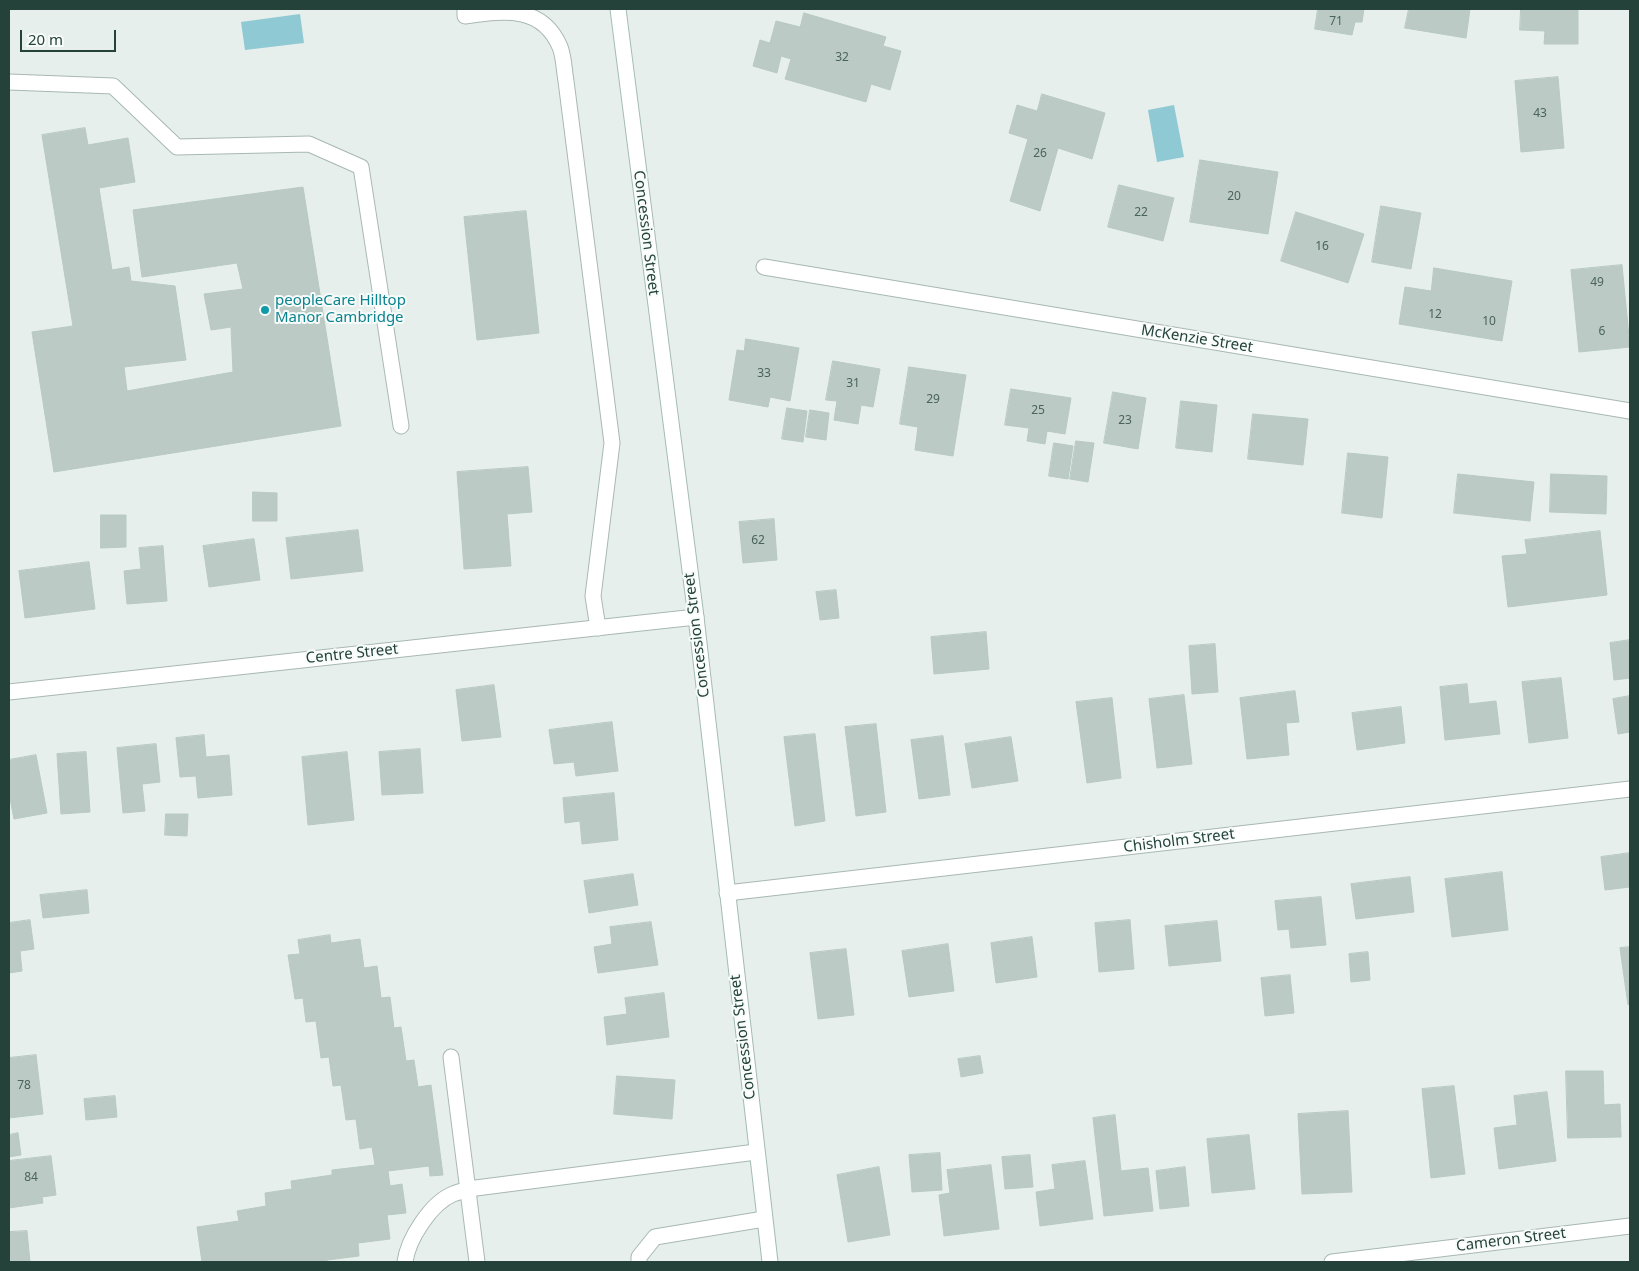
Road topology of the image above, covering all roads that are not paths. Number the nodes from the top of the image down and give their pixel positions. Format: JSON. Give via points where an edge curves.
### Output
{"nodes":[{"id":1,"x":464,"y":9,"type":"edge"},
{"id":2,"x":618,"y":9,"type":"edge"},
{"id":3,"x":9,"y":82,"type":"edge"},
{"id":4,"x":764,"y":267,"type":"dead end"},
{"id":5,"x":1630,"y":411,"type":"edge"},
{"id":6,"x":401,"y":426,"type":"dead end"},
{"id":7,"x":696,"y":617,"type":"junction"},
{"id":8,"x":598,"y":628,"type":"junction"},
{"id":9,"x":9,"y":692,"type":"edge"},
{"id":10,"x":1630,"y":789,"type":"edge"},
{"id":11,"x":727,"y":893,"type":"junction"},
{"id":12,"x":451,"y":1057,"type":"dead end"},
{"id":13,"x":756,"y":1152,"type":"junction"},
{"id":14,"x":468,"y":1189,"type":"junction"},
{"id":15,"x":764,"y":1219,"type":"junction"},
{"id":16,"x":1630,"y":1226,"type":"edge"},
{"id":17,"x":405,"y":1262,"type":"edge"},
{"id":18,"x":476,"y":1262,"type":"edge"},
{"id":19,"x":639,"y":1262,"type":"edge"},
{"id":20,"x":770,"y":1262,"type":"edge"},
{"id":21,"x":1337,"y":1262,"type":"edge"}],
"edges":[{"from":1,"to":8,"type":"street","via":[[465,16],[503,11],[533,17],[548,26],[560,47],[612,443],[593,596]]},
{"from":2,"to":7,"type":"street","name":"Concession Street"},
{"from":3,"to":6,"type":"street","via":[[113,86],[177,147],[309,144],[360,167]]},
{"from":4,"to":5,"type":"street","name":"McKenzie Street"},
{"from":7,"to":8,"type":"street","name":"Centre Street"},
{"from":7,"to":11,"type":"street","name":"Concession Street"},
{"from":8,"to":9,"type":"street","name":"Centre Street"},
{"from":10,"to":11,"type":"street","name":"Chisholm Street"},
{"from":11,"to":13,"type":"street","name":"Concession Street"},
{"from":12,"to":14,"type":"street"},
{"from":13,"to":14,"type":"street"},
{"from":13,"to":15,"type":"street","name":"Concession Street"},
{"from":14,"to":17,"type":"street","via":[[452,1194],[430,1212],[412,1240]]},
{"from":14,"to":18,"type":"street"},
{"from":15,"to":19,"type":"street","via":[[655,1237],[639,1257]]},
{"from":15,"to":20,"type":"street","name":"Concession Street"},
{"from":16,"to":21,"type":"street","name":"Cameron Street"}]}
